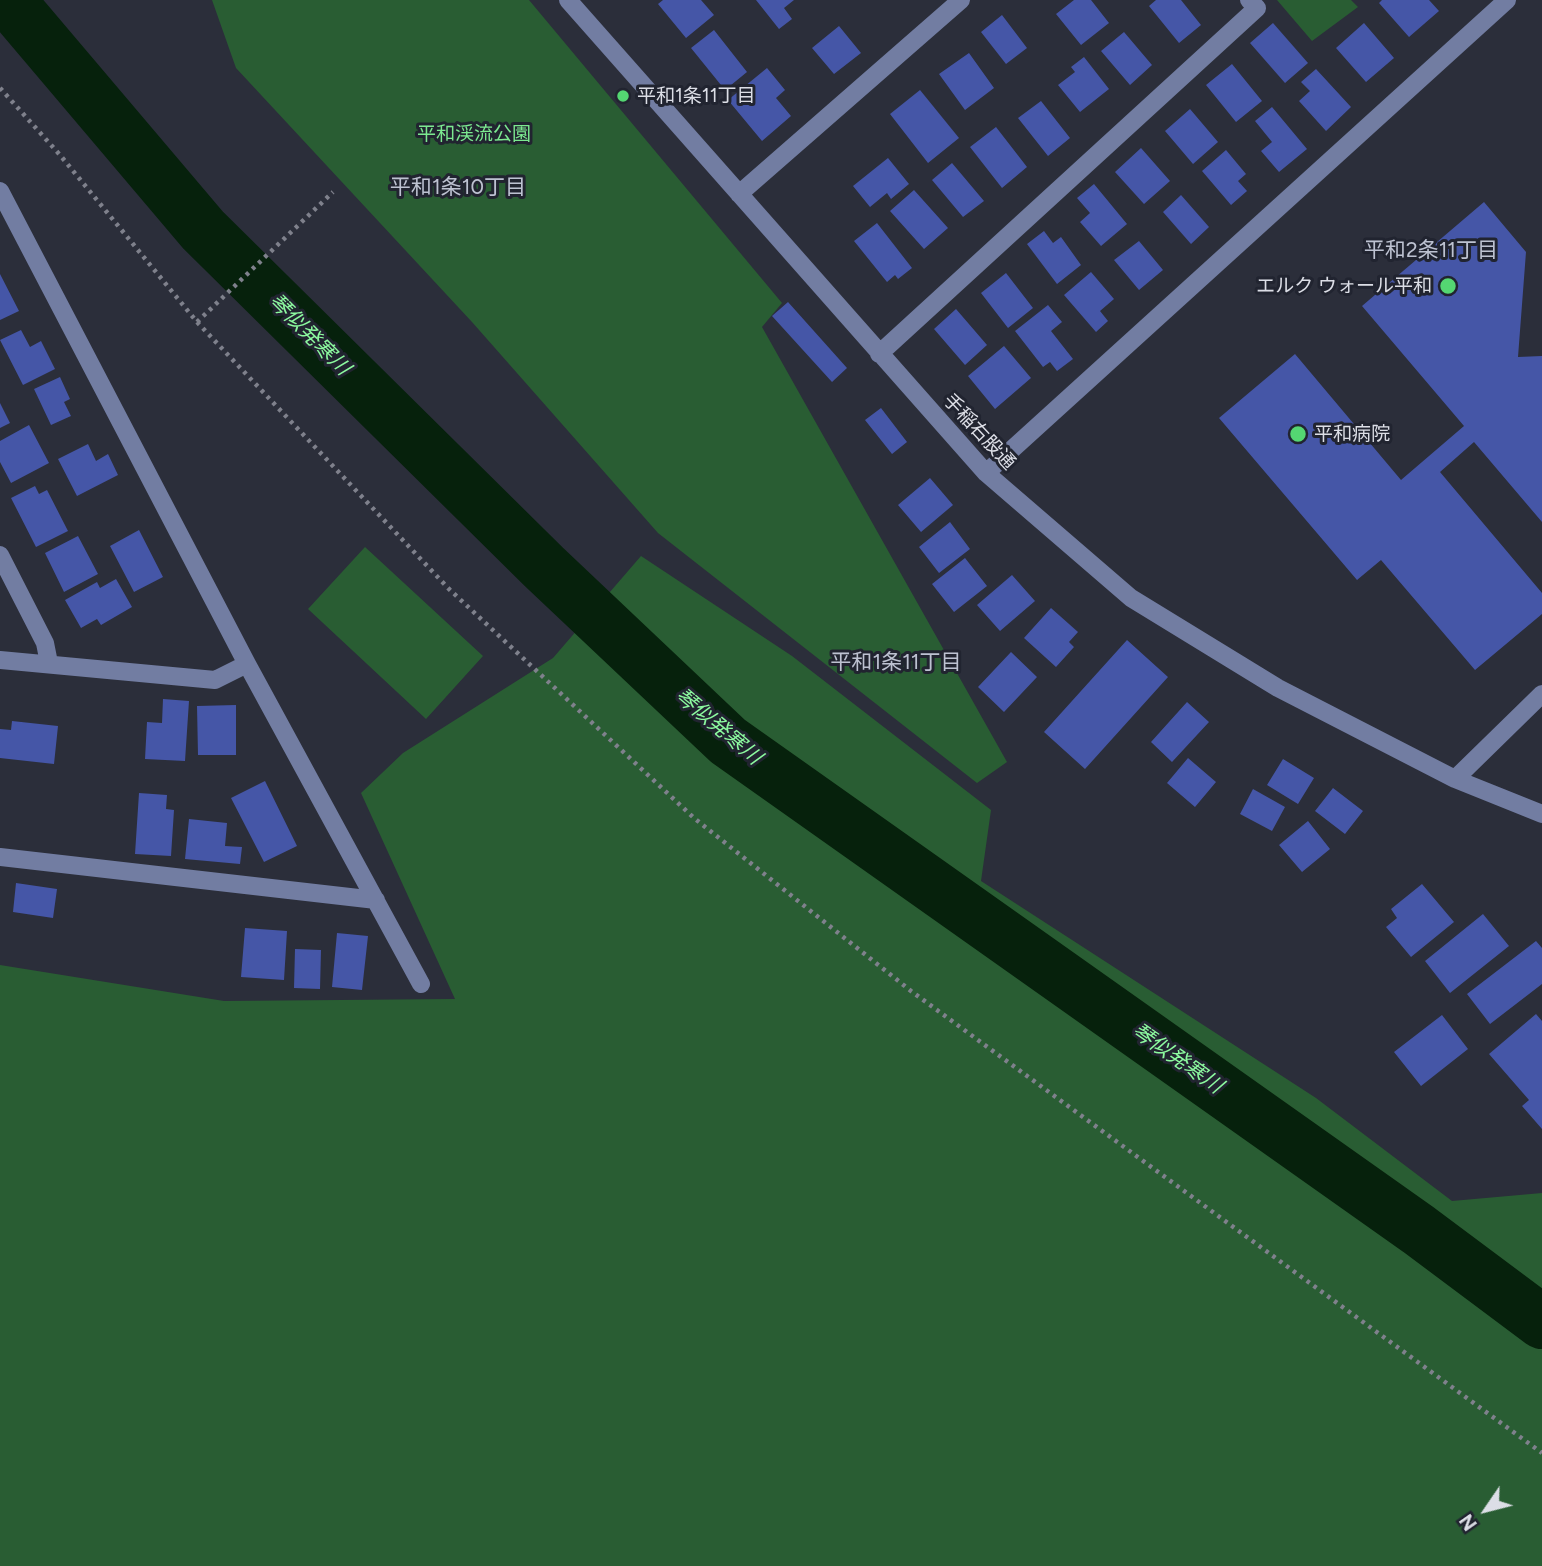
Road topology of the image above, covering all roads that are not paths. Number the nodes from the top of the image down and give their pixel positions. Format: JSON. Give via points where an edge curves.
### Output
{"nodes":[{"id":1,"x":568,"y":0,"type":"edge"},
{"id":2,"x":961,"y":0,"type":"edge"},
{"id":3,"x":1249,"y":0,"type":"edge"},
{"id":4,"x":1478,"y":0,"type":"edge"},
{"id":5,"x":1507,"y":0,"type":"edge"},
{"id":6,"x":1491,"y":14,"type":"junction"},
{"id":7,"x":0,"y":191,"type":"edge"},
{"id":8,"x":739,"y":194,"type":"junction"},
{"id":9,"x":879,"y":354,"type":"junction"},
{"id":10,"x":986,"y":474,"type":"junction"},
{"id":11,"x":0,"y":555,"type":"edge"},
{"id":12,"x":0,"y":660,"type":"edge"},
{"id":13,"x":49,"y":663,"type":"junction"},
{"id":14,"x":247,"y":664,"type":"junction"},
{"id":15,"x":1542,"y":694,"type":"edge"},
{"id":16,"x":1455,"y":779,"type":"junction"},
{"id":17,"x":1542,"y":814,"type":"edge"},
{"id":18,"x":0,"y":857,"type":"edge"},
{"id":19,"x":376,"y":901,"type":"junction"},
{"id":20,"x":422,"y":984,"type":"dead end"}],
"edges":[{"from":1,"to":8,"type":"street","name":"手稲右股通"},
{"from":2,"to":8,"type":"street"},
{"from":3,"to":9,"type":"street","via":[[1257,8]]},
{"from":4,"to":6,"type":"street"},
{"from":5,"to":6,"type":"street"},
{"from":6,"to":10,"type":"street"},
{"from":7,"to":14,"type":"street"},
{"from":8,"to":9,"type":"street","name":"手稲右股通"},
{"from":9,"to":10,"type":"street","name":"手稲右股通"},
{"from":10,"to":16,"type":"street","name":"手稲右股通","via":[[1131,598],[1278,688]]},
{"from":11,"to":13,"type":"street","via":[[45,643]]},
{"from":12,"to":13,"type":"street"},
{"from":13,"to":14,"type":"street","via":[[215,680]]},
{"from":14,"to":19,"type":"street"},
{"from":15,"to":16,"type":"street"},
{"from":16,"to":17,"type":"street","name":"手稲右股通"},
{"from":18,"to":19,"type":"street"},
{"from":19,"to":20,"type":"street"}]}
